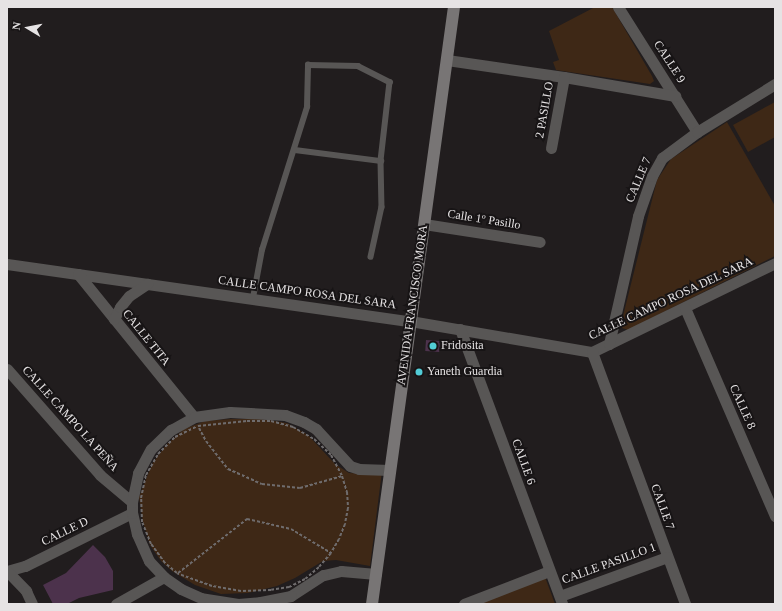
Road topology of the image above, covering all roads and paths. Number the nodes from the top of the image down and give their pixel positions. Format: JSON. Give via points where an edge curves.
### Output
{"nodes":[{"id":1,"x":454,"y":7,"type":"edge"},
{"id":2,"x":618,"y":7,"type":"edge"},
{"id":3,"x":446,"y":60,"type":"junction"},
{"id":4,"x":564,"y":77,"type":"junction"},
{"id":5,"x":775,"y":84,"type":"edge"},
{"id":6,"x":675,"y":96,"type":"junction"},
{"id":7,"x":697,"y":132,"type":"junction"},
{"id":8,"x":551,"y":148,"type":"dead end"},
{"id":9,"x":294,"y":150,"type":"junction"},
{"id":10,"x":381,"y":161,"type":"junction"},
{"id":11,"x":424,"y":224,"type":"junction"},
{"id":12,"x":540,"y":242,"type":"dead end"},
{"id":13,"x":370,"y":257,"type":"dead end"},
{"id":14,"x":775,"y":263,"type":"edge"},
{"id":15,"x":7,"y":264,"type":"edge"},
{"id":16,"x":78,"y":274,"type":"junction"},
{"id":17,"x":147,"y":284,"type":"junction"},
{"id":18,"x":253,"y":298,"type":"junction"},
{"id":19,"x":685,"y":308,"type":"junction"},
{"id":20,"x":114,"y":319,"type":"junction"},
{"id":21,"x":410,"y":321,"type":"junction"},
{"id":22,"x":460,"y":329,"type":"junction"},
{"id":23,"x":609,"y":344,"type":"junction"},
{"id":24,"x":592,"y":352,"type":"junction"},
{"id":25,"x":7,"y":369,"type":"edge"},
{"id":26,"x":196,"y":422,"type":"junction"},
{"id":27,"x":390,"y":470,"type":"junction"},
{"id":28,"x":342,"y":476,"type":"junction"},
{"id":29,"x":132,"y":508,"type":"junction"},
{"id":30,"x":775,"y":516,"type":"edge"},
{"id":31,"x":331,"y":553,"type":"junction"},
{"id":32,"x":667,"y":557,"type":"junction"},
{"id":33,"x":7,"y":571,"type":"edge"},
{"id":34,"x":549,"y":571,"type":"junction"},
{"id":35,"x":177,"y":573,"type":"junction"},
{"id":36,"x":376,"y":574,"type":"junction"},
{"id":37,"x":164,"y":577,"type":"junction"},
{"id":38,"x":561,"y":600,"type":"edge"},
{"id":39,"x":32,"y":604,"type":"edge"},
{"id":40,"x":116,"y":604,"type":"edge"},
{"id":41,"x":372,"y":604,"type":"edge"},
{"id":42,"x":464,"y":604,"type":"edge"},
{"id":43,"x":685,"y":604,"type":"edge"}],
"edges":[{"from":1,"to":3,"type":"street","name":"AVENIDA FRANCISCO MORA"},
{"from":2,"to":6,"type":"street","name":"CALLE 9"},
{"from":3,"to":4,"type":"street"},
{"from":3,"to":11,"type":"street","name":"AVENIDA FRANCISCO MORA"},
{"from":4,"to":6,"type":"street"},
{"from":4,"to":8,"type":"street","name":"2 PASILLO"},
{"from":5,"to":7,"type":"street","name":"CALLE 7"},
{"from":6,"to":7,"type":"street","name":"CALLE 9"},
{"from":7,"to":23,"type":"street","name":"CALLE 7","via":[[662,158],[652,176],[638,216]]},
{"from":9,"to":10,"type":"lane"},
{"from":9,"to":10,"type":"lane","via":[[307,107],[308,66],[358,66],[390,82]]},
{"from":9,"to":18,"type":"lane","via":[[262,250]]},
{"from":10,"to":13,"type":"lane","via":[[382,207]]},
{"from":11,"to":12,"type":"street","name":"Calle 1º Pasillo"},
{"from":11,"to":21,"type":"street","name":"AVENIDA FRANCISCO MORA"},
{"from":14,"to":19,"type":"street","name":"CALLE CAMPO ROSA DEL SARA"},
{"from":15,"to":16,"type":"street","name":"CALLE CAMPO ROSA DEL SARA"},
{"from":16,"to":17,"type":"street","name":"CALLE CAMPO ROSA DEL SARA"},
{"from":16,"to":20,"type":"street","name":"CALLE TITA"},
{"from":17,"to":18,"type":"street","name":"CALLE CAMPO ROSA DEL SARA"},
{"from":17,"to":20,"type":"street","via":[[124,301]]},
{"from":18,"to":21,"type":"street","name":"CALLE CAMPO ROSA DEL SARA"},
{"from":19,"to":23,"type":"street","name":"CALLE CAMPO ROSA DEL SARA"},
{"from":19,"to":30,"type":"street","name":"CALLE 8"},
{"from":20,"to":26,"type":"street","name":"CALLE TITA"},
{"from":21,"to":22,"type":"street","name":"CALLE CAMPO ROSA DEL SARA"},
{"from":21,"to":27,"type":"street","name":"AVENIDA FRANCISCO MORA"},
{"from":22,"to":24,"type":"street","name":"CALLE CAMPO ROSA DEL SARA"},
{"from":22,"to":34,"type":"street","name":"CALLE 6"},
{"from":23,"to":24,"type":"street","name":"CALLE CAMPO ROSA DEL SARA"},
{"from":24,"to":32,"type":"street","name":"CALLE 7"},
{"from":25,"to":29,"type":"street","name":"CALLE CAMPO LA PEÑA"},
{"from":26,"to":27,"type":"street","via":[[230,412],[285,415],[316,429],[350,466],[359,469]]},
{"from":26,"to":28,"type":"path","via":[[271,421],[293,427],[314,439],[330,455]]},
{"from":26,"to":28,"type":"path","via":[[206,441],[228,469],[262,484],[300,488]]},
{"from":26,"to":29,"type":"street","via":[[171,430],[152,449],[138,473]]},
{"from":26,"to":35,"type":"path","via":[[175,437],[158,454],[146,475],[141,498],[142,522],[151,544],[165,563]]},
{"from":27,"to":36,"type":"street","name":"AVENIDA FRANCISCO MORA"},
{"from":28,"to":31,"type":"path","via":[[347,502],[345,524]]},
{"from":29,"to":33,"type":"street","name":"CALLE D","via":[[25,566]]},
{"from":29,"to":37,"type":"street","via":[[137,534],[150,561]]},
{"from":31,"to":35,"type":"path","via":[[305,579],[288,587],[271,590],[241,591],[212,586]]},
{"from":31,"to":35,"type":"path","via":[[291,529],[247,519]]},
{"from":32,"to":38,"type":"street","name":"CALLE PASILLO 1"},
{"from":32,"to":43,"type":"street","name":"CALLE 7"},
{"from":33,"to":39,"type":"street","via":[[26,591]]},
{"from":34,"to":38,"type":"street","name":"CALLE 6"},
{"from":34,"to":42,"type":"street","name":"CALLE PASILLO 1"},
{"from":35,"to":37,"type":"path"},
{"from":36,"to":37,"type":"street","via":[[341,571],[323,575],[291,596],[238,604],[201,598]]},
{"from":36,"to":41,"type":"street","name":"AVENIDA FRANCISCO MORA"},
{"from":37,"to":40,"type":"street"}]}
